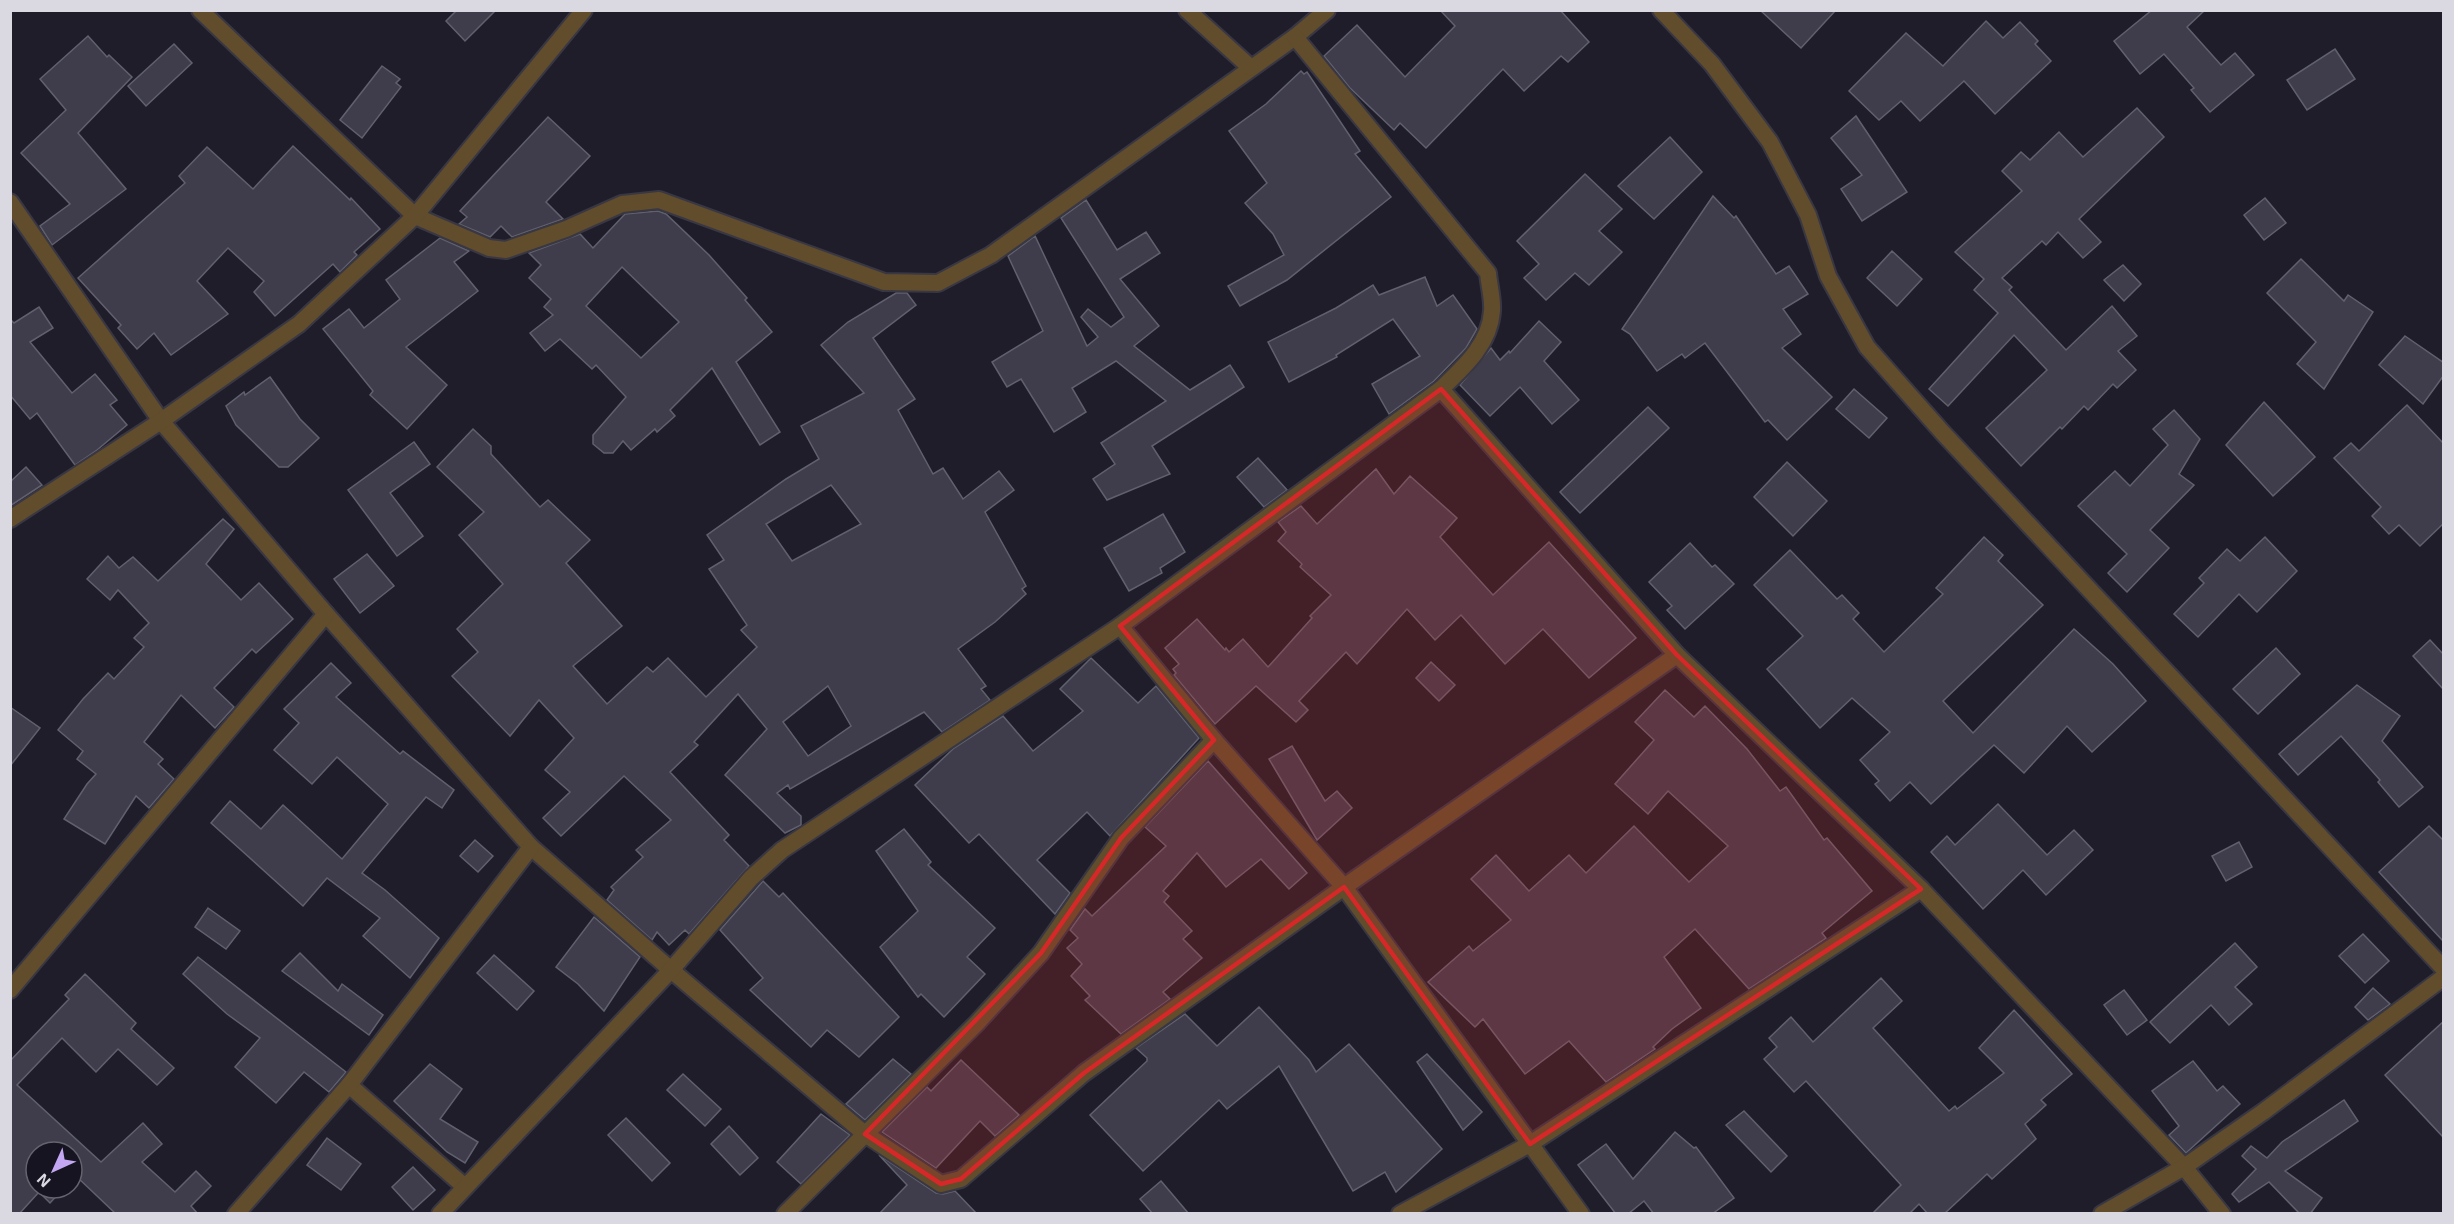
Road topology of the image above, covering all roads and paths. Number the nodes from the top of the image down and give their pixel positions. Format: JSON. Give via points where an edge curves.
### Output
{"nodes":[{"id":1,"x":200,"y":10,"type":"edge"},
{"id":2,"x":584,"y":10,"type":"edge"},
{"id":3,"x":1187,"y":10,"type":"edge"},
{"id":4,"x":1327,"y":10,"type":"edge"},
{"id":5,"x":1661,"y":10,"type":"edge"},
{"id":6,"x":1295,"y":37,"type":"junction"},
{"id":7,"x":1251,"y":68,"type":"junction"},
{"id":8,"x":10,"y":202,"type":"edge"},
{"id":9,"x":415,"y":216,"type":"junction"},
{"id":10,"x":1441,"y":389,"type":"junction"},
{"id":11,"x":161,"y":421,"type":"junction"},
{"id":12,"x":10,"y":519,"type":"edge"},
{"id":13,"x":326,"y":614,"type":"junction"},
{"id":14,"x":1120,"y":626,"type":"junction"},
{"id":15,"x":1677,"y":655,"type":"junction"},
{"id":16,"x":1214,"y":740,"type":"junction"},
{"id":17,"x":531,"y":846,"type":"junction"},
{"id":18,"x":1344,"y":887,"type":"junction"},
{"id":19,"x":1921,"y":889,"type":"junction"},
{"id":20,"x":2444,"y":969,"type":"edge"},
{"id":21,"x":671,"y":970,"type":"junction"},
{"id":22,"x":2444,"y":977,"type":"edge"},
{"id":23,"x":10,"y":990,"type":"edge"},
{"id":24,"x":349,"y":1085,"type":"junction"},
{"id":25,"x":865,"y":1134,"type":"junction"},
{"id":26,"x":1530,"y":1144,"type":"junction"},
{"id":27,"x":2184,"y":1167,"type":"junction"},
{"id":28,"x":465,"y":1187,"type":"junction"},
{"id":29,"x":236,"y":1214,"type":"edge"},
{"id":30,"x":440,"y":1214,"type":"edge"},
{"id":31,"x":785,"y":1214,"type":"edge"},
{"id":32,"x":1400,"y":1214,"type":"edge"},
{"id":33,"x":1581,"y":1214,"type":"edge"},
{"id":34,"x":2102,"y":1214,"type":"edge"},
{"id":35,"x":2222,"y":1214,"type":"edge"}],
"edges":[{"from":1,"to":9,"type":"street"},
{"from":2,"to":9,"type":"street"},
{"from":3,"to":7,"type":"street"},
{"from":4,"to":6,"type":"street"},
{"from":5,"to":20,"type":"street","via":[[1712,64],[1770,142],[1808,215],[1828,276],[1867,347]]},
{"from":6,"to":7,"type":"street"},
{"from":6,"to":10,"type":"street","via":[[1488,273],[1492,311],[1486,336],[1469,362]]},
{"from":7,"to":9,"type":"street","via":[[991,255],[938,283],[884,282],[659,200],[622,204],[506,250],[489,248]]},
{"from":8,"to":11,"type":"street"},
{"from":9,"to":11,"type":"street","via":[[299,324]]},
{"from":10,"to":14,"type":"street"},
{"from":10,"to":15,"type":"street"},
{"from":11,"to":12,"type":"street"},
{"from":11,"to":13,"type":"street"},
{"from":13,"to":17,"type":"street"},
{"from":13,"to":23,"type":"street"},
{"from":14,"to":16,"type":"street"},
{"from":14,"to":21,"type":"street","via":[[782,850],[751,878]]},
{"from":15,"to":18,"type":"street"},
{"from":15,"to":19,"type":"street"},
{"from":16,"to":18,"type":"street"},
{"from":16,"to":25,"type":"street","via":[[1121,838],[1041,953]]},
{"from":17,"to":21,"type":"street"},
{"from":17,"to":24,"type":"street"},
{"from":18,"to":25,"type":"street","via":[[1084,1073],[961,1179],[941,1184]]},
{"from":18,"to":26,"type":"street"},
{"from":19,"to":26,"type":"street"},
{"from":19,"to":27,"type":"street"},
{"from":21,"to":25,"type":"street"},
{"from":21,"to":28,"type":"street"},
{"from":22,"to":27,"type":"street"},
{"from":24,"to":28,"type":"street"},
{"from":24,"to":29,"type":"street"},
{"from":25,"to":31,"type":"street"},
{"from":26,"to":32,"type":"street"},
{"from":26,"to":33,"type":"street"},
{"from":27,"to":34,"type":"street"},
{"from":27,"to":35,"type":"street"},
{"from":28,"to":30,"type":"street"}]}
